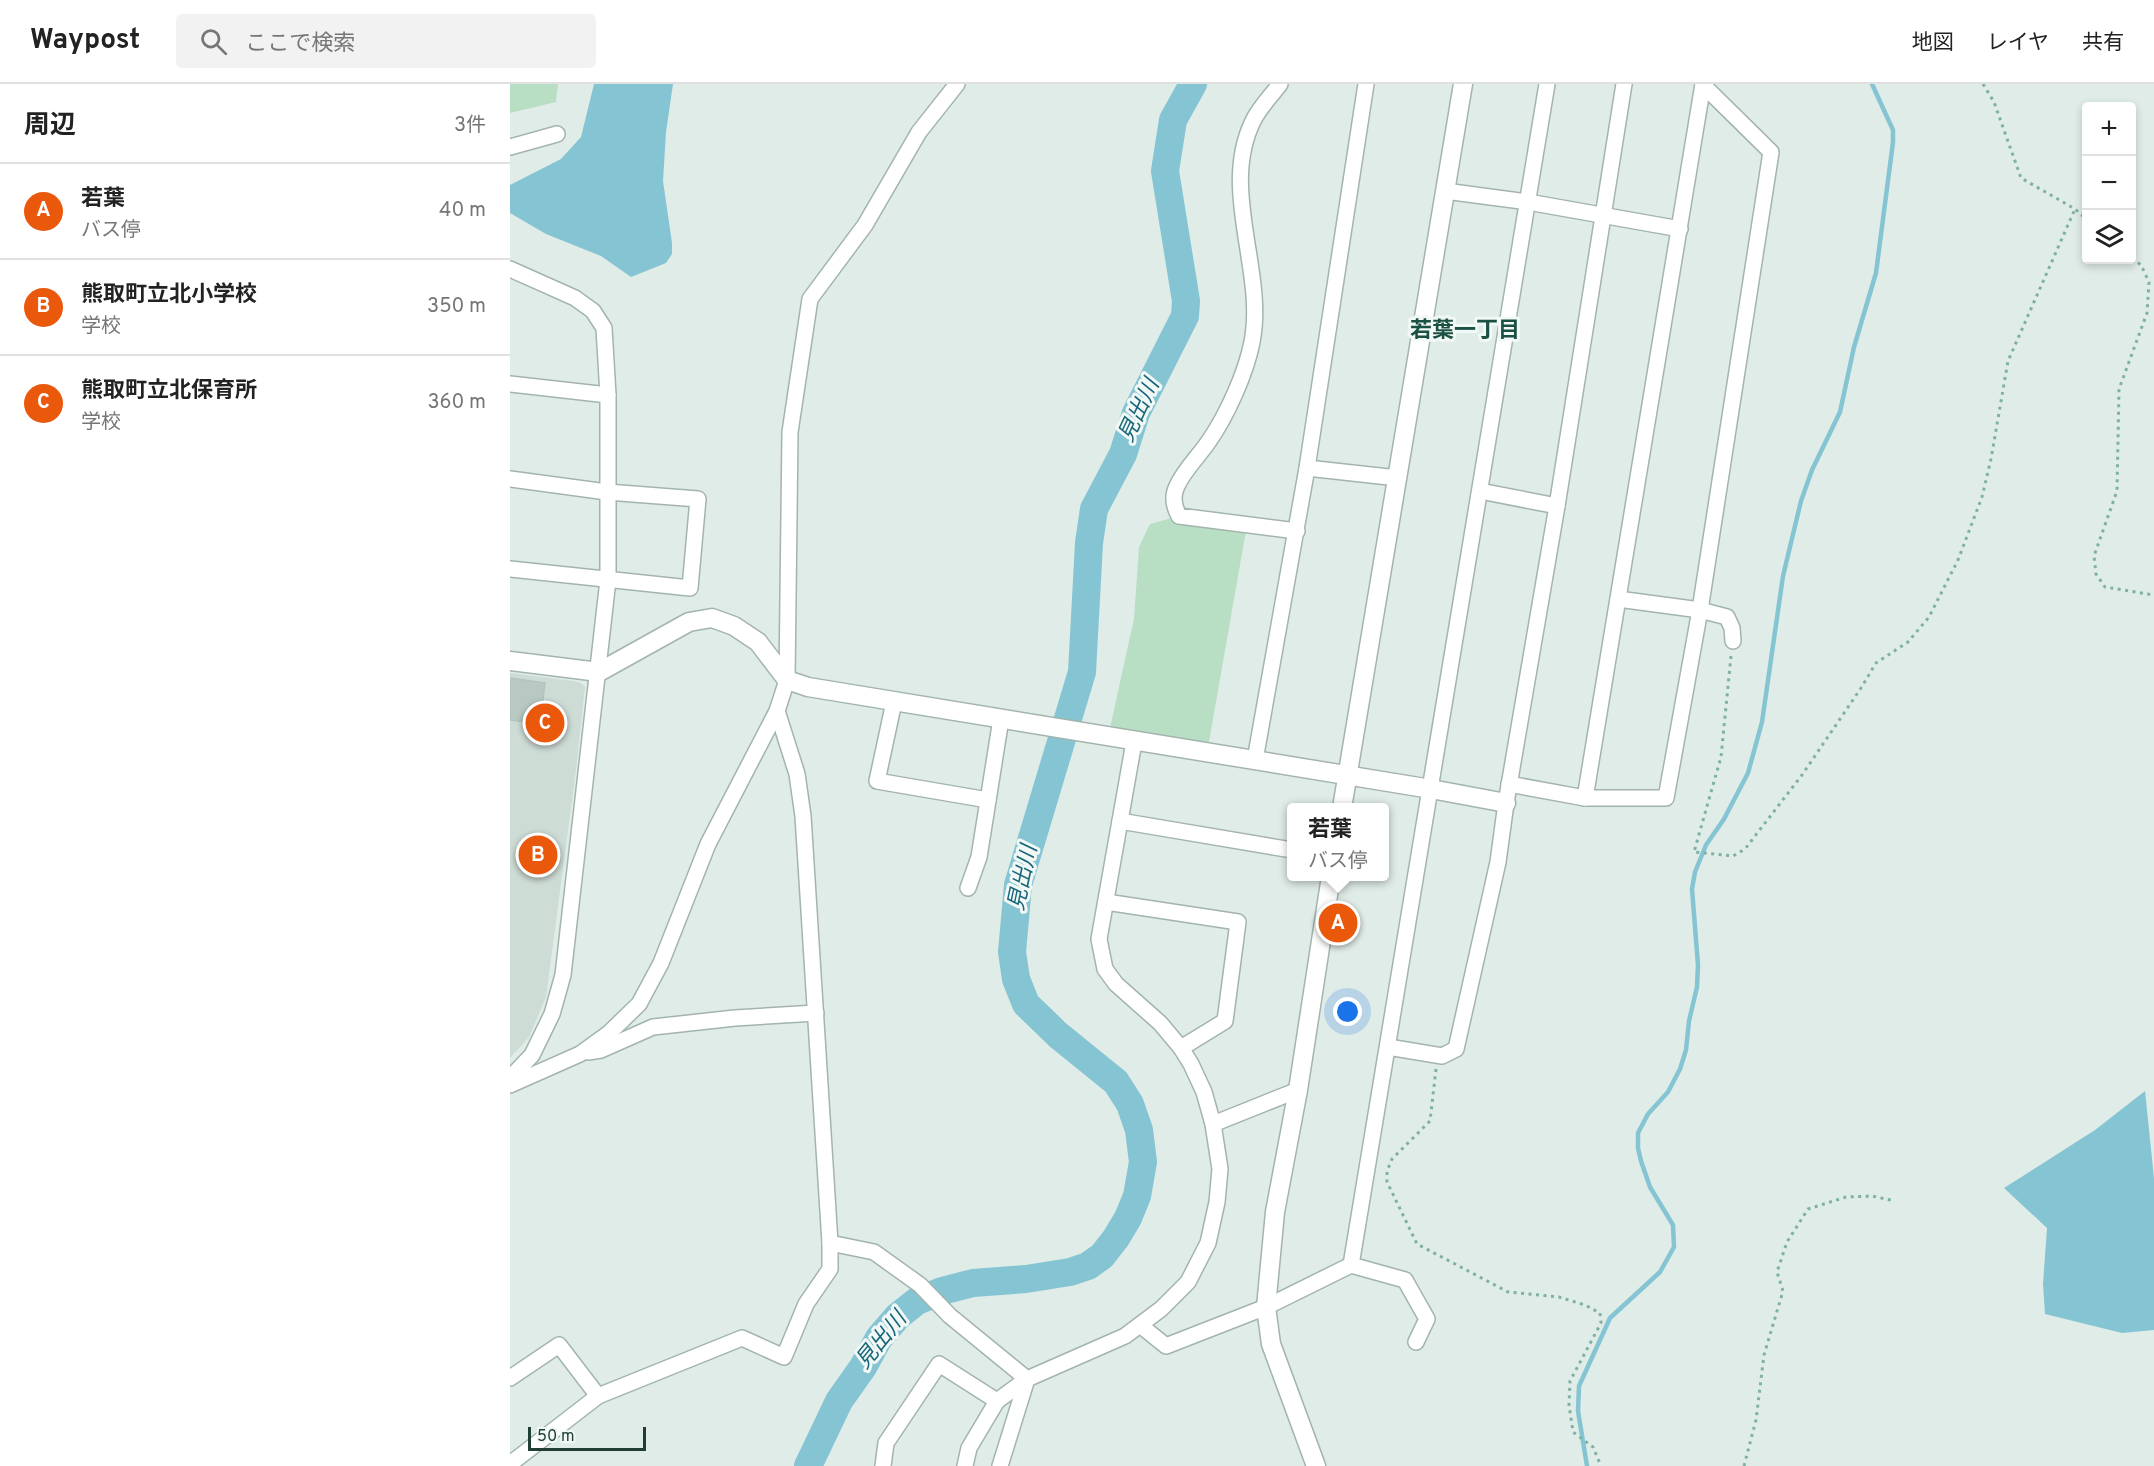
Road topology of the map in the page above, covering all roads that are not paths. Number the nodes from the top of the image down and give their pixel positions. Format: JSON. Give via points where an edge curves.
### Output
{"nodes":[{"id":1,"x":957,"y":84,"type":"edge"},
{"id":2,"x":1280,"y":84,"type":"edge"},
{"id":3,"x":1366,"y":84,"type":"edge"},
{"id":4,"x":1462,"y":84,"type":"edge"},
{"id":5,"x":1547,"y":84,"type":"edge"},
{"id":6,"x":1624,"y":84,"type":"edge"},
{"id":7,"x":1703,"y":84,"type":"edge"},
{"id":8,"x":557,"y":134,"type":"dead end"},
{"id":9,"x":510,"y":147,"type":"edge"},
{"id":10,"x":1445,"y":191,"type":"junction"},
{"id":11,"x":1528,"y":201,"type":"junction"},
{"id":12,"x":1603,"y":214,"type":"junction"},
{"id":13,"x":1680,"y":229,"type":"junction"},
{"id":14,"x":510,"y":269,"type":"edge"},
{"id":15,"x":510,"y":384,"type":"edge"},
{"id":16,"x":608,"y":395,"type":"junction"},
{"id":17,"x":1307,"y":468,"type":"junction"},
{"id":18,"x":1398,"y":478,"type":"junction"},
{"id":19,"x":510,"y":479,"type":"edge"},
{"id":20,"x":1480,"y":491,"type":"junction"},
{"id":21,"x":607,"y":492,"type":"junction"},
{"id":22,"x":1557,"y":506,"type":"junction"},
{"id":23,"x":1297,"y":531,"type":"junction"},
{"id":24,"x":510,"y":569,"type":"edge"},
{"id":25,"x":608,"y":580,"type":"junction"},
{"id":26,"x":1618,"y":599,"type":"junction"},
{"id":27,"x":1700,"y":610,"type":"junction"},
{"id":28,"x":1733,"y":641,"type":"road end"},
{"id":29,"x":510,"y":662,"type":"edge"},
{"id":30,"x":599,"y":672,"type":"junction"},
{"id":31,"x":787,"y":680,"type":"junction"},
{"id":32,"x":894,"y":702,"type":"junction"},
{"id":33,"x":777,"y":711,"type":"junction"},
{"id":34,"x":1000,"y":719,"type":"junction"},
{"id":35,"x":1134,"y":742,"type":"junction"},
{"id":36,"x":1254,"y":760,"type":"junction"},
{"id":37,"x":1347,"y":776,"type":"junction"},
{"id":38,"x":1509,"y":784,"type":"junction"},
{"id":39,"x":1431,"y":789,"type":"junction"},
{"id":40,"x":1585,"y":798,"type":"junction"},
{"id":41,"x":987,"y":800,"type":"junction"},
{"id":42,"x":1343,"y":803,"type":"edge"},
{"id":43,"x":1506,"y":803,"type":"junction"},
{"id":44,"x":1120,"y":821,"type":"junction"},
{"id":45,"x":1287,"y":849,"type":"edge"},
{"id":46,"x":1330,"y":881,"type":"edge"},
{"id":47,"x":968,"y":888,"type":"dead end"},
{"id":48,"x":1106,"y":902,"type":"junction"},
{"id":49,"x":816,"y":1013,"type":"junction"},
{"id":50,"x":1388,"y":1047,"type":"junction"},
{"id":51,"x":1181,"y":1048,"type":"junction"},
{"id":52,"x":580,"y":1054,"type":"junction"},
{"id":53,"x":510,"y":1078,"type":"edge"},
{"id":54,"x":510,"y":1085,"type":"edge"},
{"id":55,"x":1298,"y":1090,"type":"junction"},
{"id":56,"x":1214,"y":1124,"type":"junction"},
{"id":57,"x":830,"y":1243,"type":"junction"},
{"id":58,"x":1351,"y":1265,"type":"junction"},
{"id":59,"x":1266,"y":1307,"type":"junction"},
{"id":60,"x":1140,"y":1325,"type":"junction"},
{"id":61,"x":1416,"y":1342,"type":"dead end"},
{"id":62,"x":510,"y":1378,"type":"edge"},
{"id":63,"x":1027,"y":1379,"type":"junction"},
{"id":64,"x":598,"y":1396,"type":"junction"},
{"id":65,"x":997,"y":1401,"type":"junction"},
{"id":66,"x":510,"y":1464,"type":"edge"},
{"id":67,"x":883,"y":1466,"type":"edge"},
{"id":68,"x":965,"y":1466,"type":"edge"},
{"id":69,"x":1000,"y":1466,"type":"edge"},
{"id":70,"x":1316,"y":1466,"type":"edge"}],
"edges":[{"from":1,"to":31,"type":"street","via":[[919,132],[865,225],[810,299],[790,432]]},
{"from":2,"to":23,"type":"street","via":[[1253,121],[1242,156],[1241,185],[1254,303],[1253,341],[1233,400],[1176,486],[1173,506],[1179,516]]},
{"from":3,"to":17,"type":"street"},
{"from":4,"to":10,"type":"street"},
{"from":5,"to":11,"type":"street"},
{"from":6,"to":12,"type":"street"},
{"from":7,"to":13,"type":"street"},
{"from":7,"to":27,"type":"street","via":[[1771,152]]},
{"from":8,"to":9,"type":"street"},
{"from":10,"to":11,"type":"street"},
{"from":10,"to":18,"type":"street"},
{"from":11,"to":12,"type":"street"},
{"from":11,"to":20,"type":"street"},
{"from":12,"to":13,"type":"street"},
{"from":12,"to":22,"type":"street"},
{"from":13,"to":26,"type":"street"},
{"from":14,"to":16,"type":"street","via":[[575,298],[593,311],[603,328]]},
{"from":15,"to":16,"type":"street"},
{"from":16,"to":21,"type":"street"},
{"from":17,"to":18,"type":"street"},
{"from":17,"to":23,"type":"street"},
{"from":18,"to":37,"type":"street"},
{"from":19,"to":21,"type":"street"},
{"from":20,"to":22,"type":"street"},
{"from":20,"to":39,"type":"street"},
{"from":21,"to":25,"type":"street"},
{"from":21,"to":25,"type":"street","via":[[698,499],[690,588]]},
{"from":22,"to":38,"type":"street"},
{"from":23,"to":36,"type":"street"},
{"from":24,"to":25,"type":"street"},
{"from":25,"to":30,"type":"street"},
{"from":26,"to":27,"type":"street"},
{"from":26,"to":40,"type":"street"},
{"from":27,"to":28,"type":"street","via":[[1727,617]]},
{"from":27,"to":40,"type":"street","via":[[1666,798]]},
{"from":29,"to":30,"type":"street"},
{"from":30,"to":31,"type":"street","via":[[689,622],[712,618],[734,626],[758,642]]},
{"from":30,"to":53,"type":"street","via":[[563,975],[552,1014],[532,1055]]},
{"from":31,"to":32,"type":"street"},
{"from":31,"to":33,"type":"street"},
{"from":32,"to":34,"type":"street"},
{"from":32,"to":41,"type":"street","via":[[877,781]]},
{"from":33,"to":49,"type":"street","via":[[797,774],[803,816]]},
{"from":33,"to":52,"type":"street","via":[[708,844],[661,963],[639,1004]]},
{"from":34,"to":35,"type":"street"},
{"from":34,"to":41,"type":"street"},
{"from":35,"to":36,"type":"street"},
{"from":35,"to":44,"type":"street"},
{"from":36,"to":37,"type":"street"},
{"from":37,"to":39,"type":"street"},
{"from":37,"to":42,"type":"street"},
{"from":38,"to":40,"type":"street"},
{"from":38,"to":43,"type":"street"},
{"from":39,"to":43,"type":"street"},
{"from":39,"to":50,"type":"street"},
{"from":41,"to":47,"type":"street","via":[[978,856]]},
{"from":43,"to":50,"type":"street","via":[[1498,862],[1456,1049],[1442,1056]]},
{"from":44,"to":45,"type":"street"},
{"from":44,"to":48,"type":"street"},
{"from":46,"to":55,"type":"street"},
{"from":48,"to":51,"type":"street","via":[[1099,939],[1105,969]]},
{"from":48,"to":51,"type":"street","via":[[1238,922],[1225,1021]]},
{"from":49,"to":52,"type":"street","via":[[653,1026],[601,1050]]},
{"from":49,"to":57,"type":"street"},
{"from":50,"to":58,"type":"street"},
{"from":51,"to":56,"type":"street","via":[[1204,1092]]},
{"from":52,"to":54,"type":"street"},
{"from":55,"to":56,"type":"street"},
{"from":55,"to":59,"type":"street","via":[[1275,1212]]},
{"from":56,"to":60,"type":"street","via":[[1220,1169],[1208,1242],[1188,1282]]},
{"from":57,"to":63,"type":"street","via":[[874,1252],[920,1285],[950,1316]]},
{"from":57,"to":64,"type":"street","via":[[830,1269],[806,1305],[784,1357],[742,1338]]},
{"from":58,"to":59,"type":"street"},
{"from":58,"to":61,"type":"street","via":[[1405,1280],[1427,1319]]},
{"from":59,"to":60,"type":"street","via":[[1166,1346]]},
{"from":59,"to":70,"type":"street","via":[[1271,1344]]},
{"from":60,"to":63,"type":"street","via":[[1092,1352]]},
{"from":62,"to":64,"type":"street","via":[[559,1345]]},
{"from":63,"to":65,"type":"street"},
{"from":63,"to":69,"type":"street"},
{"from":64,"to":66,"type":"street"},
{"from":65,"to":67,"type":"street","via":[[939,1364],[886,1443]]},
{"from":65,"to":68,"type":"street","via":[[969,1448]]}]}
